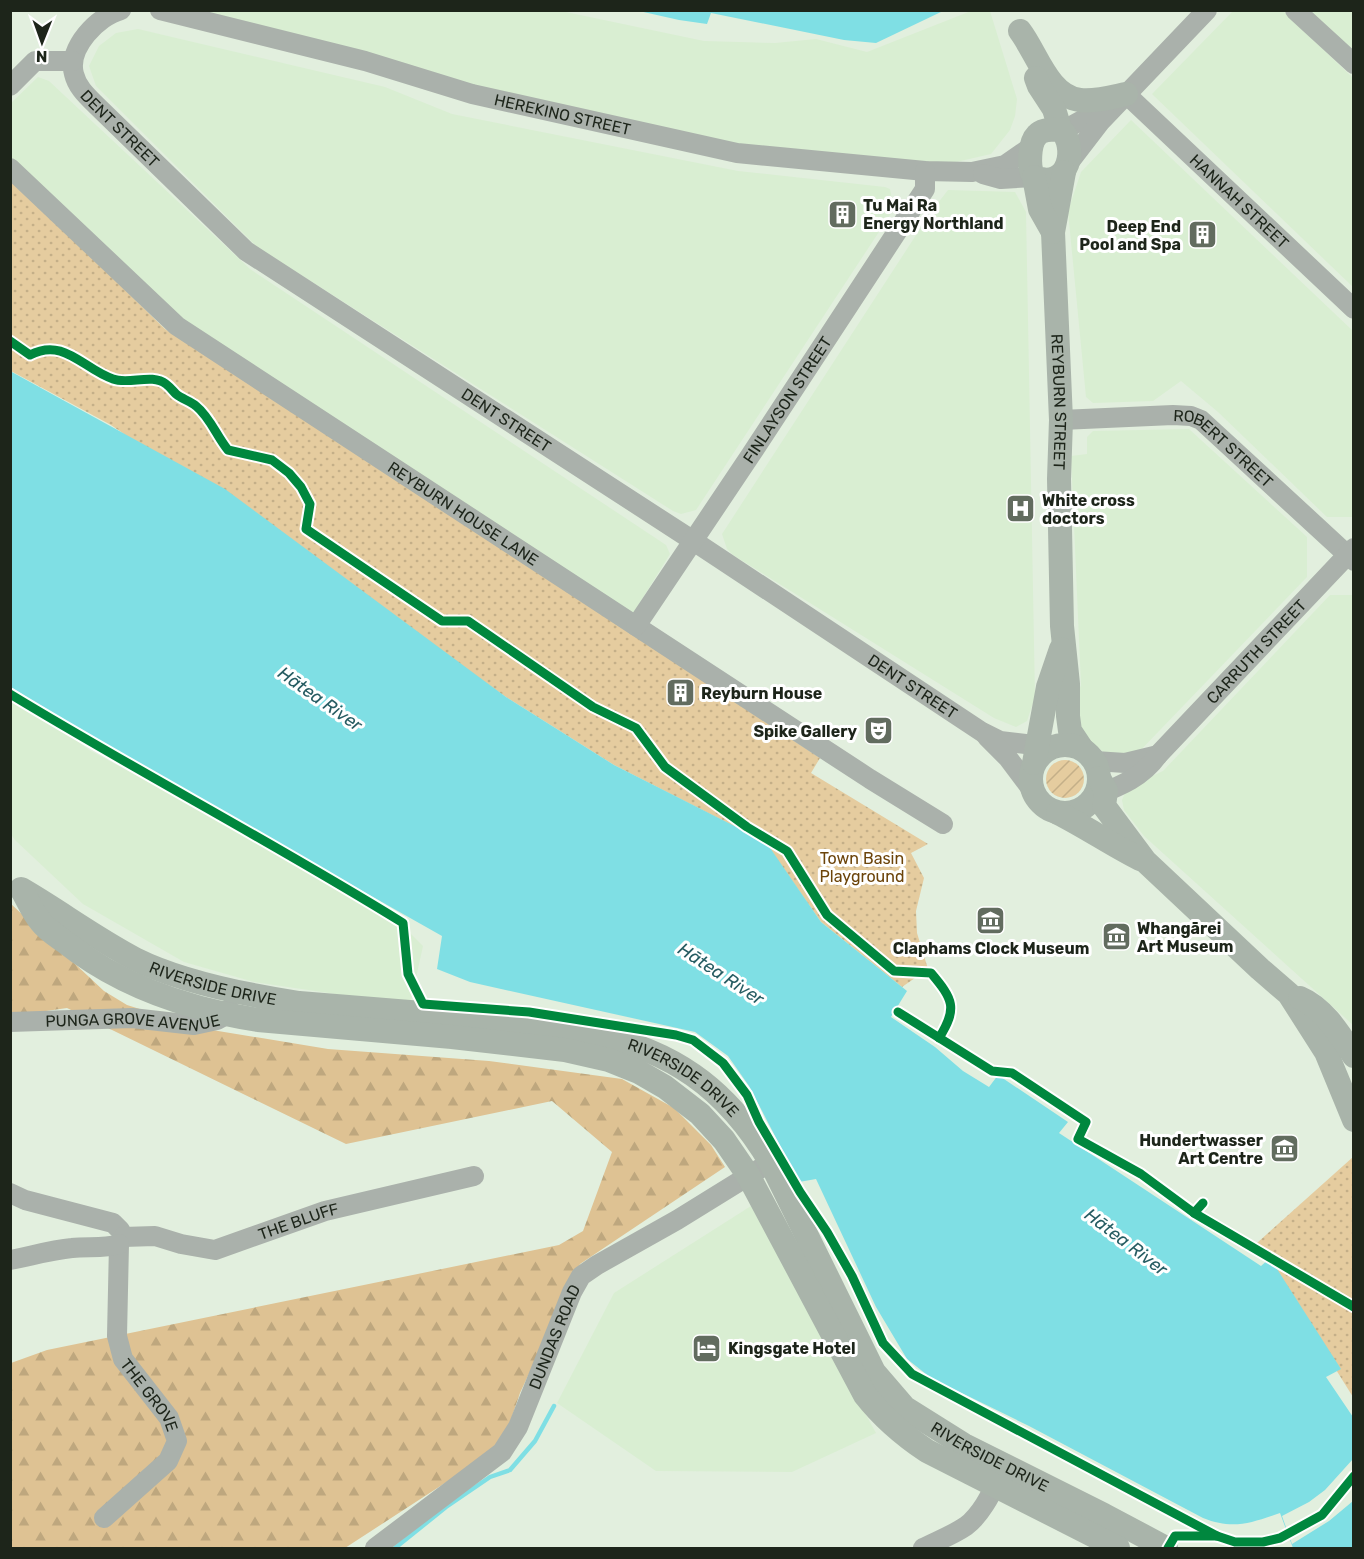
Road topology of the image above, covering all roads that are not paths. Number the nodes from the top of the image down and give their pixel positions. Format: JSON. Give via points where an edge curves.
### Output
{"nodes":[{"id":1,"x":122,"y":10,"type":"edge"},
{"id":2,"x":160,"y":10,"type":"edge"},
{"id":3,"x":1207,"y":10,"type":"edge"},
{"id":4,"x":1295,"y":10,"type":"edge"},
{"id":5,"x":1017,"y":21,"type":"edge"},
{"id":6,"x":73,"y":61,"type":"junction"},
{"id":7,"x":1353,"y":64,"type":"edge"},
{"id":8,"x":10,"y":86,"type":"edge"},
{"id":9,"x":1039,"y":86,"type":"junction"},
{"id":10,"x":1126,"y":94,"type":"junction"},
{"id":11,"x":1061,"y":130,"type":"junction"},
{"id":12,"x":1032,"y":145,"type":"junction"},
{"id":13,"x":10,"y":168,"type":"edge"},
{"id":14,"x":1066,"y":168,"type":"junction"},
{"id":15,"x":925,"y":171,"type":"junction"},
{"id":16,"x":972,"y":172,"type":"junction"},
{"id":17,"x":1034,"y":177,"type":"junction"},
{"id":18,"x":1053,"y":231,"type":"junction"},
{"id":19,"x":1353,"y":309,"type":"edge"},
{"id":20,"x":1060,"y":420,"type":"junction"},
{"id":21,"x":692,"y":540,"type":"junction"},
{"id":22,"x":1351,"y":555,"type":"edge"},
{"id":23,"x":636,"y":626,"type":"junction"},
{"id":24,"x":1063,"y":644,"type":"junction"},
{"id":25,"x":982,"y":732,"type":"junction"},
{"id":26,"x":1041,"y":752,"type":"junction"},
{"id":27,"x":1158,"y":755,"type":"junction"},
{"id":28,"x":1095,"y":775,"type":"junction"},
{"id":29,"x":1032,"y":790,"type":"junction"},
{"id":30,"x":1058,"y":813,"type":"junction"},
{"id":31,"x":943,"y":824,"type":"dead end"},
{"id":32,"x":1145,"y":861,"type":"junction"},
{"id":33,"x":16,"y":883,"type":"edge"},
{"id":34,"x":237,"y":992,"type":"junction"},
{"id":35,"x":1289,"y":994,"type":"junction"},
{"id":36,"x":226,"y":1015,"type":"junction"},
{"id":37,"x":10,"y":1022,"type":"edge"},
{"id":38,"x":1329,"y":1022,"type":"junction"},
{"id":39,"x":1353,"y":1039,"type":"edge"},
{"id":40,"x":1353,"y":1056,"type":"edge"},
{"id":41,"x":1353,"y":1120,"type":"edge"},
{"id":42,"x":771,"y":1163,"type":"junction"},
{"id":43,"x":748,"y":1175,"type":"junction"},
{"id":44,"x":474,"y":1176,"type":"dead end"},
{"id":45,"x":10,"y":1193,"type":"edge"},
{"id":46,"x":121,"y":1241,"type":"junction"},
{"id":47,"x":10,"y":1260,"type":"edge"},
{"id":48,"x":1000,"y":1476,"type":"junction"},
{"id":49,"x":104,"y":1518,"type":"dead end"},
{"id":50,"x":1094,"y":1533,"type":"edge"},
{"id":51,"x":375,"y":1548,"type":"edge"},
{"id":52,"x":923,"y":1548,"type":"edge"},
{"id":53,"x":1118,"y":1548,"type":"edge"},
{"id":54,"x":1166,"y":1548,"type":"edge"}],
"edges":[{"from":1,"to":6,"type":"street","via":[[93,28]]},
{"from":2,"to":15,"type":"street","name":"HEREKINO STREET","via":[[365,61],[472,94],[736,153]]},
{"from":3,"to":10,"type":"street","name":"REYBURN STREET"},
{"from":4,"to":7,"type":"street"},
{"from":5,"to":9,"type":"main road"},
{"from":5,"to":10,"type":"main road","via":[[1048,77],[1064,94],[1081,100]]},
{"from":6,"to":8,"type":"street","via":[[35,61]]},
{"from":6,"to":21,"type":"street","name":"DENT STREET","via":[[84,93],[246,251]]},
{"from":9,"to":11,"type":"main road","via":[[1054,109]]},
{"from":9,"to":12,"type":"main road"},
{"from":10,"to":11,"type":"street","name":"REYBURN STREET"},
{"from":10,"to":14,"type":"street","name":"REYBURN STREET"},
{"from":10,"to":19,"type":"street","name":"HANNAH STREET"},
{"from":11,"to":12,"type":"main road","via":[[1038,133]]},
{"from":11,"to":14,"type":"main road","via":[[1068,150]]},
{"from":12,"to":16,"type":"street","name":"HEREKINO STREET","via":[[1005,165]]},
{"from":12,"to":17,"type":"main road"},
{"from":13,"to":23,"type":"street","name":"REYBURN HOUSE LANE","via":[[177,326]]},
{"from":14,"to":17,"type":"main road","via":[[1058,178]]},
{"from":14,"to":18,"type":"main road","name":"REYBURN STREET"},
{"from":15,"to":16,"type":"street","name":"HEREKINO STREET"},
{"from":15,"to":21,"type":"street","name":"FINLAYSON STREET","via":[[925,189]]},
{"from":16,"to":17,"type":"street","name":"HEREKINO STREET","via":[[1001,178]]},
{"from":17,"to":18,"type":"main road","name":"REYBURN STREET","via":[[1040,209]]},
{"from":18,"to":20,"type":"main road","name":"REYBURN STREET"},
{"from":20,"to":22,"type":"street","name":"ROBERT STREET","via":[[1173,415],[1200,420]]},
{"from":20,"to":24,"type":"main road","name":"REYBURN STREET"},
{"from":21,"to":23,"type":"street","name":"FINLAYSON STREET"},
{"from":21,"to":25,"type":"street","name":"DENT STREET"},
{"from":22,"to":27,"type":"street","name":"CARRUTH STREET"},
{"from":23,"to":31,"type":"street","name":"REYBURN HOUSE LANE"},
{"from":24,"to":26,"type":"main road","name":"REYBURN STREET","via":[[1048,687]]},
{"from":24,"to":28,"type":"main road","name":"REYBURN STREET","via":[[1070,731]]},
{"from":25,"to":26,"type":"street","name":"DENT STREET"},
{"from":25,"to":29,"type":"street","name":"DENT STREET"},
{"from":26,"to":28,"type":"main road","via":[[1067,744]]},
{"from":26,"to":29,"type":"main road","via":[[1031,771]]},
{"from":27,"to":28,"type":"street"},
{"from":27,"to":28,"type":"street","name":"CARRUTH STREET","via":[[1142,774]]},
{"from":28,"to":30,"type":"main road","via":[[1088,804],[1080,810]]},
{"from":28,"to":32,"type":"main road","via":[[1104,806]]},
{"from":29,"to":30,"type":"main road","via":[[1042,805]]},
{"from":30,"to":32,"type":"main road"},
{"from":32,"to":35,"type":"main road"},
{"from":33,"to":34,"type":"main road","name":"RIVERSIDE DRIVE","via":[[90,934],[137,960]]},
{"from":33,"to":36,"type":"main road","name":"RIVERSIDE DRIVE","via":[[41,923],[89,961],[164,998]]},
{"from":34,"to":36,"type":"street","name":"PUNGA GROVE AVENUE"},
{"from":34,"to":42,"type":"main road","name":"RIVERSIDE DRIVE","via":[[299,1003],[538,1024],[617,1040],[675,1064],[714,1091],[741,1119]]},
{"from":35,"to":38,"type":"main road","via":[[1305,1000]]},
{"from":35,"to":41,"type":"main road","via":[[1326,1052]]},
{"from":36,"to":37,"type":"street","name":"PUNGA GROVE AVENUE","via":[[194,1025],[132,1018]]},
{"from":36,"to":43,"type":"main road","name":"RIVERSIDE DRIVE","via":[[298,1025],[536,1045],[609,1060],[665,1087],[700,1114]]},
{"from":38,"to":39,"type":"main road"},
{"from":38,"to":40,"type":"main road"},
{"from":42,"to":43,"type":"street","name":"DUNDAS ROAD"},
{"from":42,"to":48,"type":"main road","name":"RIVERSIDE DRIVE","via":[[880,1381],[905,1408]]},
{"from":43,"to":48,"type":"main road","name":"RIVERSIDE DRIVE","via":[[865,1395],[879,1412],[901,1434],[927,1451]]},
{"from":43,"to":51,"type":"street","name":"DUNDAS ROAD","via":[[581,1276],[518,1427],[502,1452]]},
{"from":44,"to":46,"type":"street","name":"THE BLUFF","via":[[325,1211],[215,1250],[155,1236]]},
{"from":45,"to":46,"type":"street","via":[[113,1223],[120,1230]]},
{"from":46,"to":47,"type":"street","via":[[110,1247],[56,1250]]},
{"from":46,"to":49,"type":"street","name":"THE GROVE","via":[[117,1336],[123,1359],[169,1418],[177,1442],[168,1461]]},
{"from":48,"to":50,"type":"main road","name":"RIVERSIDE DRIVE"},
{"from":48,"to":52,"type":"street","via":[[972,1521]]},
{"from":50,"to":53,"type":"main road","name":"RIVERSIDE DRIVE"},
{"from":50,"to":54,"type":"main road","name":"RIVERSIDE DRIVE"}]}
